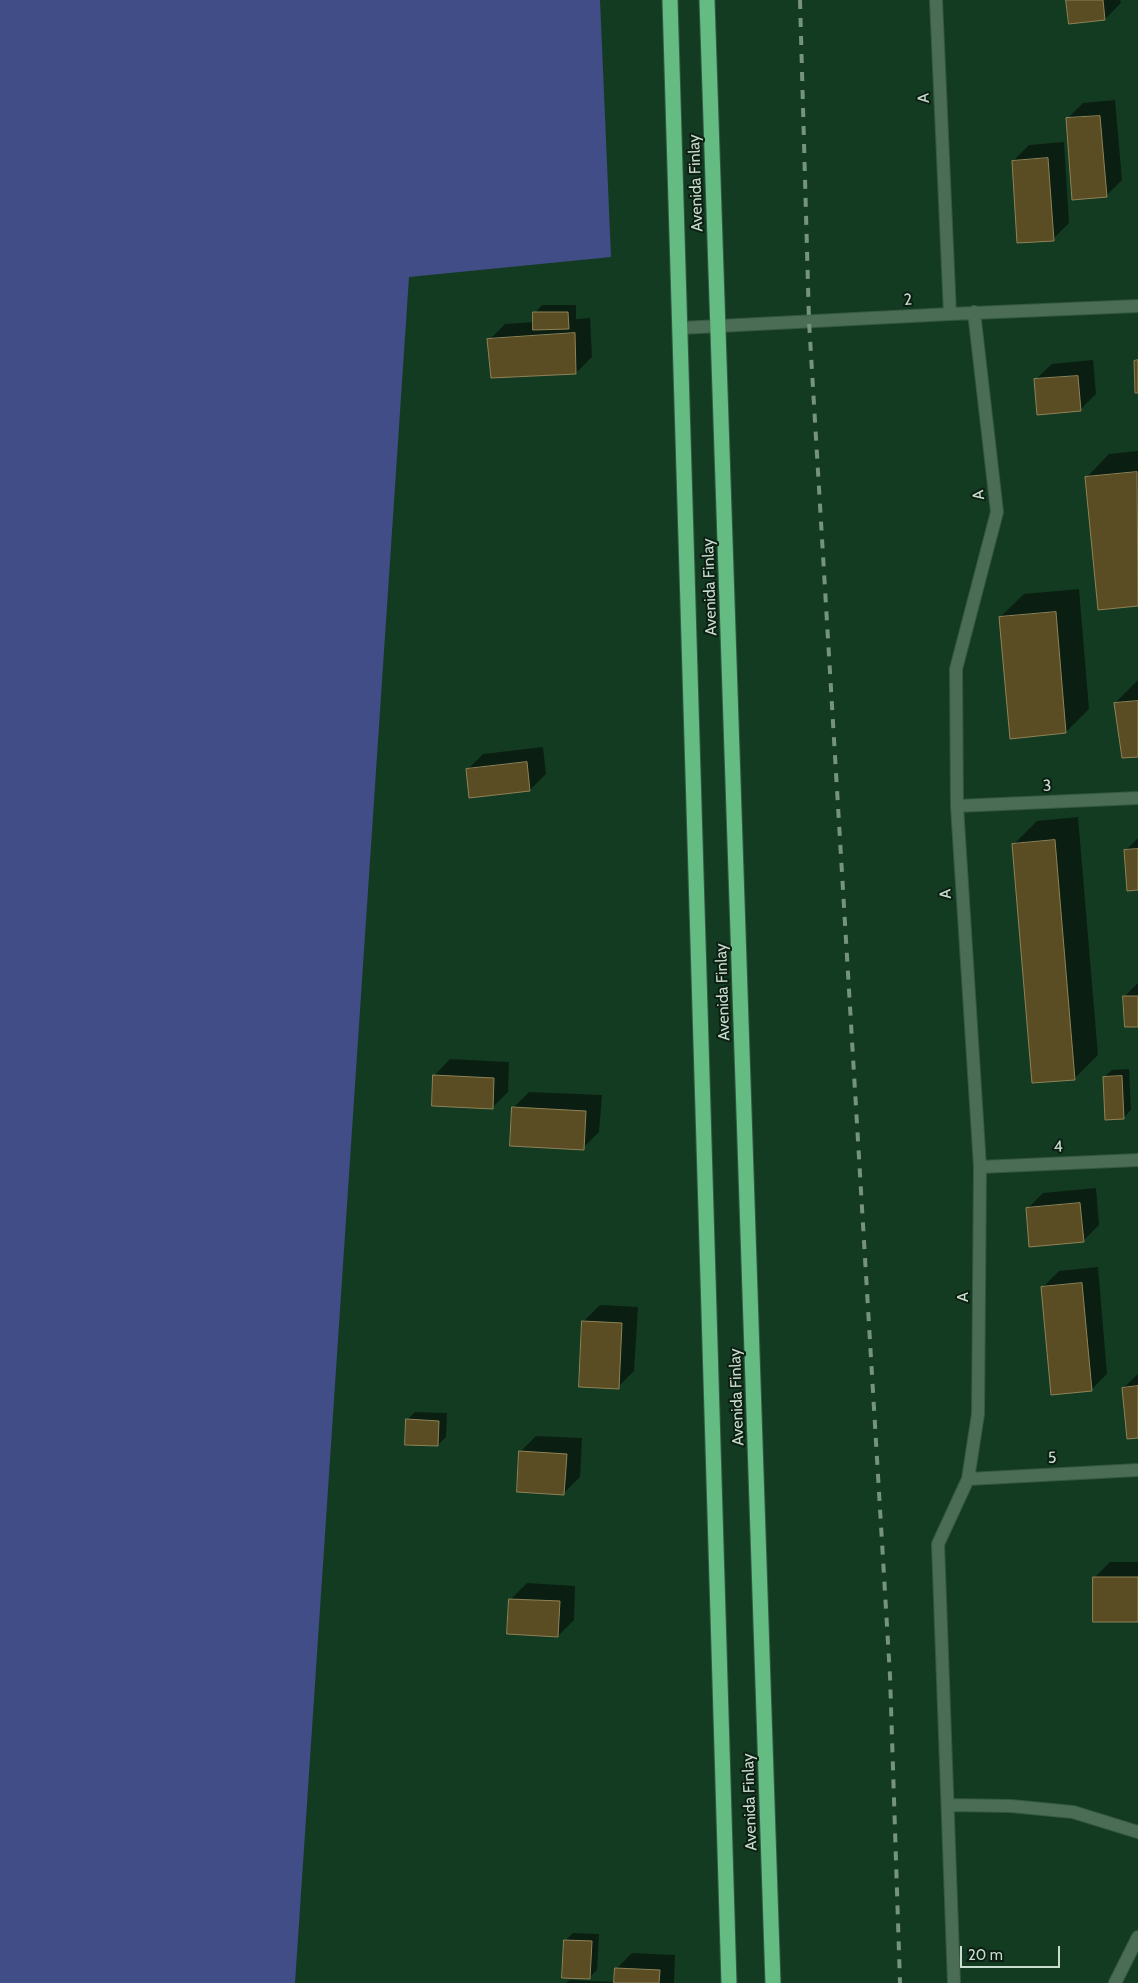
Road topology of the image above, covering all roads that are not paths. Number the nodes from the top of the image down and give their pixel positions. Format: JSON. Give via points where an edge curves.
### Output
{"nodes":[{"id":1,"x":670,"y":0,"type":"edge"},
{"id":2,"x":707,"y":0,"type":"edge"},
{"id":3,"x":936,"y":0,"type":"edge"},
{"id":4,"x":1138,"y":306,"type":"edge"},
{"id":5,"x":974,"y":312,"type":"junction"},
{"id":6,"x":950,"y":314,"type":"junction"},
{"id":7,"x":719,"y":325,"type":"junction"},
{"id":8,"x":681,"y":328,"type":"junction"},
{"id":9,"x":1138,"y":798,"type":"edge"},
{"id":10,"x":957,"y":806,"type":"junction"},
{"id":11,"x":1138,"y":1160,"type":"edge"},
{"id":12,"x":980,"y":1167,"type":"junction"},
{"id":13,"x":1138,"y":1470,"type":"edge"},
{"id":14,"x":968,"y":1479,"type":"junction"},
{"id":15,"x":948,"y":1805,"type":"junction"},
{"id":16,"x":1138,"y":1832,"type":"edge"},
{"id":17,"x":1138,"y":1937,"type":"edge"},
{"id":18,"x":729,"y":1983,"type":"edge"},
{"id":19,"x":773,"y":1983,"type":"edge"},
{"id":20,"x":954,"y":1983,"type":"edge"},
{"id":21,"x":1115,"y":1983,"type":"edge"}],
"edges":[{"from":1,"to":8,"type":"highway","name":"Avenida Finlay"},
{"from":2,"to":7,"type":"highway","name":"Avenida Finlay"},
{"from":3,"to":6,"type":"street","name":"A"},
{"from":4,"to":5,"type":"street","name":"2"},
{"from":5,"to":6,"type":"street","name":"2"},
{"from":5,"to":10,"type":"street","name":"A","via":[[997,512],[956,669]]},
{"from":6,"to":7,"type":"street","name":"2"},
{"from":7,"to":8,"type":"street","name":"2"},
{"from":7,"to":19,"type":"highway","name":"Avenida Finlay"},
{"from":8,"to":18,"type":"highway","name":"Avenida Finlay"},
{"from":9,"to":10,"type":"street","name":"3"},
{"from":10,"to":12,"type":"street","name":"A"},
{"from":11,"to":12,"type":"street","name":"4"},
{"from":12,"to":14,"type":"street","name":"A","via":[[978,1414]]},
{"from":13,"to":14,"type":"street","name":"5"},
{"from":14,"to":15,"type":"street","name":"A","via":[[938,1544]]},
{"from":15,"to":16,"type":"street","via":[[1011,1806],[1073,1812]]},
{"from":15,"to":20,"type":"street","name":"A"},
{"from":17,"to":21,"type":"street"}]}
